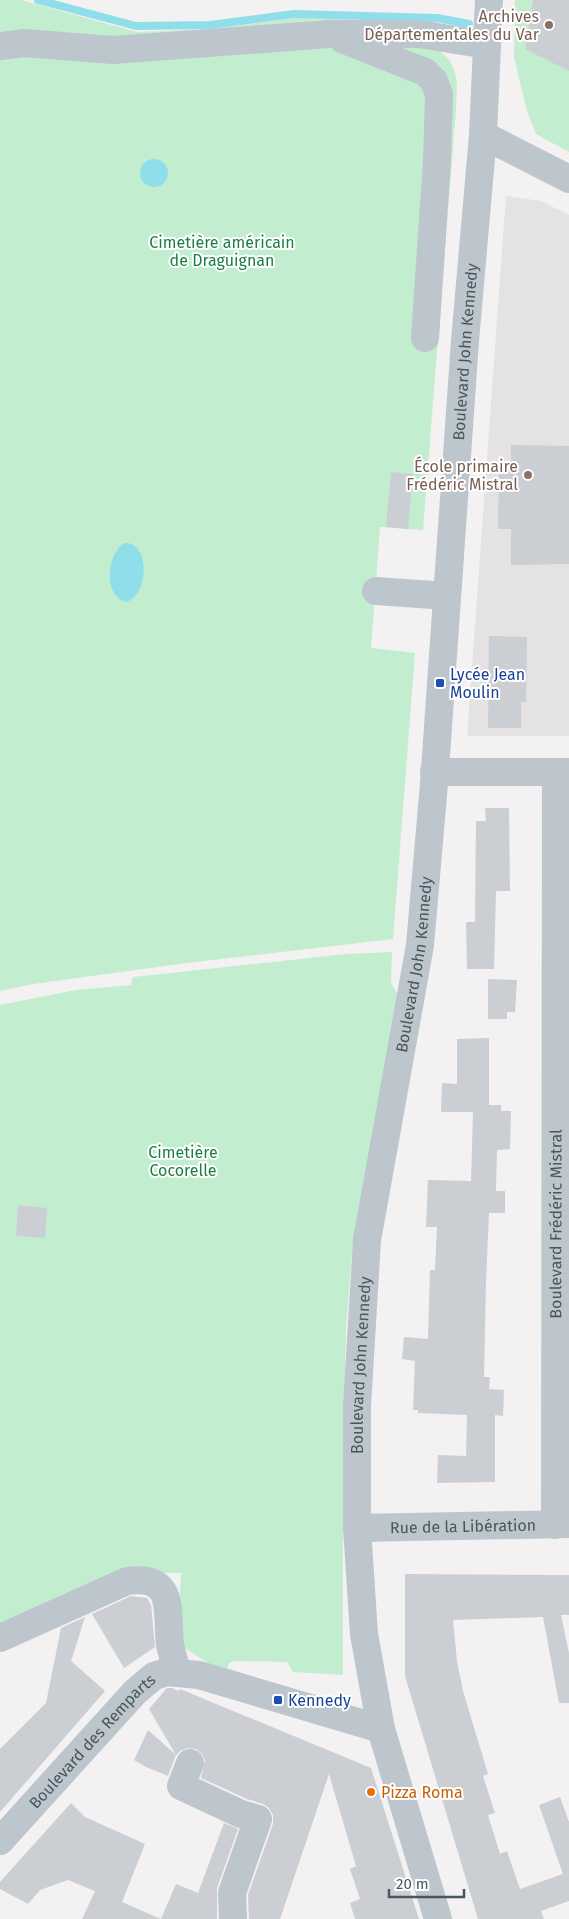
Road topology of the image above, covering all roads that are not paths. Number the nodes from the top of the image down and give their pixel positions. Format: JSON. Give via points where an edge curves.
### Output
{"nodes":[{"id":1,"x":489,"y":0,"type":"edge"},
{"id":2,"x":330,"y":34,"type":"junction"},
{"id":3,"x":487,"y":45,"type":"junction"},
{"id":4,"x":0,"y":46,"type":"edge"},
{"id":5,"x":483,"y":135,"type":"junction"},
{"id":6,"x":569,"y":179,"type":"edge"},
{"id":7,"x":425,"y":338,"type":"dead end"},
{"id":8,"x":376,"y":591,"type":"dead end"},
{"id":9,"x":447,"y":596,"type":"junction"},
{"id":10,"x":434,"y":772,"type":"junction"},
{"id":11,"x":562,"y":772,"type":"edge"},
{"id":12,"x":562,"y":1524,"type":"edge"},
{"id":13,"x":357,"y":1528,"type":"junction"},
{"id":14,"x":0,"y":1638,"type":"edge"},
{"id":15,"x":188,"y":1673,"type":"junction"},
{"id":16,"x":381,"y":1730,"type":"junction"},
{"id":17,"x":190,"y":1763,"type":"dead end"},
{"id":18,"x":0,"y":1841,"type":"edge"},
{"id":19,"x":233,"y":1919,"type":"edge"},
{"id":20,"x":438,"y":1919,"type":"edge"}],
"edges":[{"from":1,"to":3,"type":"street","name":"Boulevard John Kennedy"},
{"from":2,"to":3,"type":"street","via":[[419,34]]},
{"from":2,"to":4,"type":"street","via":[[113,50],[24,43]]},
{"from":2,"to":7,"type":"street","via":[[425,72],[434,81],[438,94],[437,161]]},
{"from":3,"to":5,"type":"street","name":"Boulevard John Kennedy"},
{"from":5,"to":6,"type":"street"},
{"from":5,"to":9,"type":"street","name":"Boulevard John Kennedy"},
{"from":8,"to":9,"type":"street"},
{"from":9,"to":10,"type":"street","name":"Boulevard John Kennedy"},
{"from":10,"to":11,"type":"street"},
{"from":10,"to":13,"type":"street","name":"Boulevard John Kennedy","via":[[420,945],[367,1240],[357,1406]]},
{"from":11,"to":12,"type":"street","name":"Boulevard Frédéric Mistral"},
{"from":12,"to":13,"type":"street","name":"Rue de la Libération"},
{"from":13,"to":16,"type":"street","name":"Boulevard John Kennedy","via":[[364,1634]]},
{"from":14,"to":15,"type":"street","via":[[127,1581],[152,1581],[168,1600],[170,1645]]},
{"from":15,"to":16,"type":"street"},
{"from":15,"to":18,"type":"street","name":"Boulevard des Remparts","via":[[167,1672],[154,1676],[135,1692]]},
{"from":16,"to":20,"type":"street","name":"Boulevard John Kennedy"},
{"from":17,"to":19,"type":"street","via":[[181,1786],[258,1819],[232,1892]]}]}
